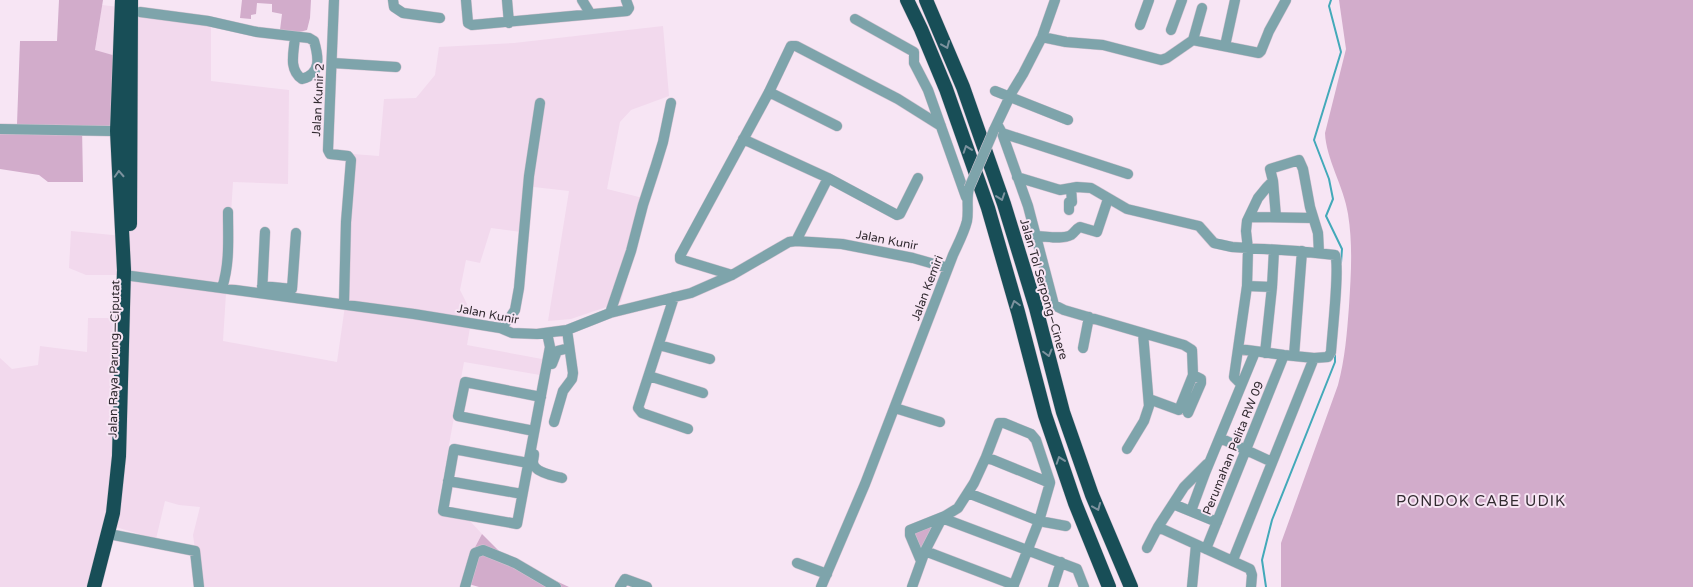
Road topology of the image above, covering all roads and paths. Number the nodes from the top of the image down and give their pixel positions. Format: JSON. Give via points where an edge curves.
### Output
{"nodes":[{"id":1,"x":115,"y":0,"type":"edge"},
{"id":2,"x":122,"y":0,"type":"edge"},
{"id":3,"x":131,"y":0,"type":"edge"},
{"id":4,"x":334,"y":0,"type":"edge"},
{"id":5,"x":393,"y":0,"type":"edge"},
{"id":6,"x":466,"y":0,"type":"edge"},
{"id":7,"x":508,"y":0,"type":"edge"},
{"id":8,"x":582,"y":0,"type":"edge"},
{"id":9,"x":626,"y":0,"type":"edge"},
{"id":10,"x":907,"y":0,"type":"edge"},
{"id":11,"x":926,"y":0,"type":"edge"},
{"id":12,"x":1056,"y":0,"type":"edge"},
{"id":13,"x":1149,"y":0,"type":"edge"},
{"id":14,"x":1182,"y":0,"type":"edge"},
{"id":15,"x":1235,"y":0,"type":"edge"},
{"id":16,"x":1286,"y":0,"type":"edge"},
{"id":17,"x":140,"y":6,"type":"edge"},
{"id":18,"x":1202,"y":8,"type":"dead end"},
{"id":19,"x":590,"y":14,"type":"junction"},
{"id":20,"x":440,"y":18,"type":"dead end"},
{"id":21,"x":855,"y":19,"type":"dead end"},
{"id":22,"x":509,"y":22,"type":"junction"},
{"id":23,"x":1140,"y":25,"type":"dead end"},
{"id":24,"x":1170,"y":30,"type":"dead end"},
{"id":25,"x":295,"y":37,"type":"dead end"},
{"id":26,"x":1042,"y":37,"type":"junction"},
{"id":27,"x":1193,"y":40,"type":"junction"},
{"id":28,"x":1225,"y":46,"type":"junction"},
{"id":29,"x":332,"y":63,"type":"junction"},
{"id":30,"x":396,"y":67,"type":"dead end"},
{"id":31,"x":995,"y":91,"type":"dead end"},
{"id":32,"x":768,"y":92,"type":"junction"},
{"id":33,"x":1010,"y":97,"type":"junction"},
{"id":34,"x":671,"y":103,"type":"dead end"},
{"id":35,"x":540,"y":104,"type":"dead end"},
{"id":36,"x":1068,"y":120,"type":"dead end"},
{"id":37,"x":837,"y":126,"type":"dead end"},
{"id":38,"x":941,"y":126,"type":"junction"},
{"id":39,"x":998,"y":128,"type":"junction"},
{"id":40,"x":0,"y":129,"type":"edge"},
{"id":41,"x":121,"y":134,"type":"junction"},
{"id":42,"x":743,"y":140,"type":"junction"},
{"id":43,"x":1088,"y":155,"type":"dead end"},
{"id":44,"x":1128,"y":174,"type":"dead end"},
{"id":45,"x":1017,"y":177,"type":"junction"},
{"id":46,"x":828,"y":178,"type":"junction"},
{"id":47,"x":918,"y":178,"type":"dead end"},
{"id":48,"x":1273,"y":182,"type":"junction"},
{"id":49,"x":1071,"y":188,"type":"junction"},
{"id":50,"x":968,"y":193,"type":"junction"},
{"id":51,"x":1108,"y":199,"type":"junction"},
{"id":52,"x":1069,"y":210,"type":"dead end"},
{"id":53,"x":228,"y":212,"type":"dead end"},
{"id":54,"x":1249,"y":217,"type":"junction"},
{"id":55,"x":1276,"y":217,"type":"junction"},
{"id":56,"x":1313,"y":218,"type":"junction"},
{"id":57,"x":265,"y":232,"type":"dead end"},
{"id":58,"x":296,"y":233,"type":"dead end"},
{"id":59,"x":1036,"y":236,"type":"junction"},
{"id":60,"x":796,"y":241,"type":"junction"},
{"id":61,"x":1248,"y":249,"type":"junction"},
{"id":62,"x":1274,"y":250,"type":"junction"},
{"id":63,"x":1302,"y":251,"type":"junction"},
{"id":64,"x":1319,"y":253,"type":"junction"},
{"id":65,"x":948,"y":268,"type":"junction"},
{"id":66,"x":127,"y":275,"type":"junction"},
{"id":67,"x":732,"y":275,"type":"junction"},
{"id":68,"x":1246,"y":286,"type":"junction"},
{"id":69,"x":1272,"y":287,"type":"junction"},
{"id":70,"x":222,"y":288,"type":"junction"},
{"id":71,"x":262,"y":290,"type":"junction"},
{"id":72,"x":674,"y":297,"type":"junction"},
{"id":73,"x":344,"y":304,"type":"junction"},
{"id":74,"x":610,"y":313,"type":"junction"},
{"id":75,"x":1089,"y":317,"type":"junction"},
{"id":76,"x":500,"y":328,"type":"junction"},
{"id":77,"x":567,"y":330,"type":"junction"},
{"id":78,"x":547,"y":333,"type":"junction"},
{"id":79,"x":1143,"y":333,"type":"junction"},
{"id":80,"x":659,"y":345,"type":"junction"},
{"id":81,"x":569,"y":348,"type":"junction"},
{"id":82,"x":1084,"y":348,"type":"dead end"},
{"id":83,"x":1239,"y":349,"type":"junction"},
{"id":84,"x":1260,"y":352,"type":"junction"},
{"id":85,"x":1289,"y":356,"type":"junction"},
{"id":86,"x":710,"y":358,"type":"dead end"},
{"id":87,"x":1314,"y":358,"type":"junction"},
{"id":88,"x":1194,"y":374,"type":"junction"},
{"id":89,"x":649,"y":376,"type":"junction"},
{"id":90,"x":1241,"y":384,"type":"junction"},
{"id":91,"x":703,"y":393,"type":"dead end"},
{"id":92,"x":541,"y":397,"type":"junction"},
{"id":93,"x":1149,"y":399,"type":"junction"},
{"id":94,"x":895,"y":408,"type":"junction"},
{"id":95,"x":1188,"y":413,"type":"dead end"},
{"id":96,"x":554,"y":422,"type":"dead end"},
{"id":97,"x":940,"y":422,"type":"dead end"},
{"id":98,"x":688,"y":429,"type":"dead end"},
{"id":99,"x":534,"y":431,"type":"junction"},
{"id":100,"x":1220,"y":438,"type":"junction"},
{"id":101,"x":1127,"y":448,"type":"dead end"},
{"id":102,"x":1246,"y":451,"type":"junction"},
{"id":103,"x":986,"y":457,"type":"junction"},
{"id":104,"x":1210,"y":460,"type":"junction"},
{"id":105,"x":1272,"y":462,"type":"junction"},
{"id":106,"x":528,"y":463,"type":"junction"},
{"id":107,"x":562,"y":478,"type":"dead end"},
{"id":108,"x":448,"y":481,"type":"junction"},
{"id":109,"x":1050,"y":482,"type":"junction"},
{"id":110,"x":968,"y":493,"type":"junction"},
{"id":111,"x":522,"y":494,"type":"junction"},
{"id":112,"x":1173,"y":504,"type":"junction"},
{"id":113,"x":1191,"y":511,"type":"junction"},
{"id":114,"x":942,"y":518,"type":"junction"},
{"id":115,"x":1039,"y":522,"type":"junction"},
{"id":116,"x":1217,"y":522,"type":"junction"},
{"id":117,"x":1066,"y":526,"type":"dead end"},
{"id":118,"x":1158,"y":527,"type":"junction"},
{"id":119,"x":114,"y":536,"type":"junction"},
{"id":120,"x":1201,"y":547,"type":"junction"},
{"id":121,"x":1147,"y":548,"type":"dead end"},
{"id":122,"x":1027,"y":551,"type":"junction"},
{"id":123,"x":923,"y":556,"type":"junction"},
{"id":124,"x":1233,"y":560,"type":"junction"},
{"id":125,"x":1061,"y":562,"type":"junction"},
{"id":126,"x":797,"y":563,"type":"dead end"},
{"id":127,"x":827,"y":574,"type":"junction"},
{"id":128,"x":1013,"y":586,"type":"edge"},
{"id":129,"x":94,"y":587,"type":"edge"},
{"id":130,"x":101,"y":587,"type":"edge"},
{"id":131,"x":199,"y":587,"type":"edge"},
{"id":132,"x":465,"y":587,"type":"edge"},
{"id":133,"x":556,"y":587,"type":"edge"},
{"id":134,"x":620,"y":587,"type":"edge"},
{"id":135,"x":647,"y":587,"type":"edge"},
{"id":136,"x":821,"y":587,"type":"edge"},
{"id":137,"x":912,"y":587,"type":"edge"},
{"id":138,"x":1053,"y":587,"type":"edge"},
{"id":139,"x":1084,"y":587,"type":"edge"},
{"id":140,"x":1109,"y":587,"type":"edge"},
{"id":141,"x":1132,"y":587,"type":"edge"},
{"id":142,"x":1192,"y":587,"type":"edge"},
{"id":143,"x":1251,"y":587,"type":"edge"}],
"edges":[{"from":1,"to":41,"type":"highway"},
{"from":2,"to":41,"type":"highway"},
{"from":3,"to":41,"type":"highway"},
{"from":4,"to":29,"type":"street","name":"Jalan Kunir 2"},
{"from":5,"to":20,"type":"street","via":[[394,7],[404,13]]},
{"from":6,"to":22,"type":"street","via":[[469,24]]},
{"from":7,"to":22,"type":"street"},
{"from":8,"to":19,"type":"street"},
{"from":9,"to":19,"type":"street","via":[[630,8],[627,11]]},
{"from":140,"to":10,"type":"highway","one_way":true,"via":[[1075,503],[1045,415],[984,198],[946,89]]},
{"from":11,"to":141,"type":"highway","name":"Jalan Tol Serpong–Cinere","one_way":true,"via":[[963,87],[1004,204],[1063,412],[1089,486]]},
{"from":12,"to":26,"type":"street","name":"Jalan Kemiri"},
{"from":13,"to":23,"type":"street"},
{"from":14,"to":24,"type":"street"},
{"from":15,"to":28,"type":"street"},
{"from":16,"to":28,"type":"street","via":[[1261,52]]},
{"from":17,"to":25,"type":"street","via":[[257,32]]},
{"from":17,"to":41,"type":"highway","via":[[137,115]]},
{"from":18,"to":27,"type":"street"},
{"from":19,"to":22,"type":"street"},
{"from":21,"to":38,"type":"street","via":[[914,52],[914,63]]},
{"from":26,"to":27,"type":"street","via":[[1103,46],[1161,60]]},
{"from":26,"to":33,"type":"street","name":"Jalan Kemiri"},
{"from":27,"to":28,"type":"street"},
{"from":29,"to":30,"type":"street"},
{"from":29,"to":73,"type":"street","name":"Jalan Kunir 2","via":[[328,150],[330,154],[348,156],[351,160]]},
{"from":31,"to":33,"type":"street"},
{"from":32,"to":37,"type":"street"},
{"from":32,"to":38,"type":"street","via":[[790,48],[796,46],[898,99]]},
{"from":32,"to":42,"type":"street"},
{"from":33,"to":36,"type":"street"},
{"from":33,"to":39,"type":"street","name":"Jalan Kemiri"},
{"from":34,"to":74,"type":"street","via":[[663,142]]},
{"from":35,"to":76,"type":"street","via":[[529,176],[520,288],[515,310]]},
{"from":38,"to":50,"type":"street"},
{"from":39,"to":43,"type":"street"},
{"from":39,"to":44,"type":"street"},
{"from":39,"to":45,"type":"street"},
{"from":39,"to":50,"type":"street","name":"Jalan Kemiri","bridge":true},
{"from":40,"to":41,"type":"street"},
{"from":41,"to":66,"type":"highway","name":"Jalan Raya Parung—Ciputat"},
{"from":42,"to":46,"type":"street"},
{"from":42,"to":67,"type":"street","via":[[680,256],[680,259]]},
{"from":45,"to":49,"type":"street","via":[[1060,190]]},
{"from":45,"to":59,"type":"street"},
{"from":46,"to":47,"type":"street","via":[[899,215]]},
{"from":46,"to":60,"type":"street"},
{"from":48,"to":54,"type":"street","via":[[1261,192]]},
{"from":48,"to":55,"type":"street"},
{"from":48,"to":56,"type":"street","via":[[1270,169],[1299,160]]},
{"from":49,"to":51,"type":"street","via":[[1091,188]]},
{"from":49,"to":52,"type":"street"},
{"from":50,"to":65,"type":"street","name":"Jalan Kemiri","via":[[966,225]]},
{"from":51,"to":59,"type":"street","via":[[1097,232],[1080,226],[1066,236]]},
{"from":51,"to":61,"type":"street","via":[[1133,211],[1199,226],[1214,244]]},
{"from":53,"to":70,"type":"street","via":[[229,257]]},
{"from":54,"to":55,"type":"street"},
{"from":54,"to":61,"type":"street","via":[[1246,231]]},
{"from":55,"to":56,"type":"street"},
{"from":56,"to":64,"type":"street"},
{"from":57,"to":71,"type":"street"},
{"from":58,"to":71,"type":"street","via":[[292,289]]},
{"from":59,"to":75,"type":"street","via":[[1054,305]]},
{"from":60,"to":65,"type":"street","name":"Jalan Kunir","via":[[842,244]]},
{"from":60,"to":67,"type":"street","name":"Jalan Kunir"},
{"from":61,"to":62,"type":"street"},
{"from":61,"to":68,"type":"street"},
{"from":62,"to":63,"type":"street"},
{"from":62,"to":69,"type":"street"},
{"from":63,"to":64,"type":"street"},
{"from":63,"to":85,"type":"street","name":"Perumahan Pelita RW 09"},
{"from":64,"to":87,"type":"street","via":[[1336,257],[1336,290],[1331,352],[1328,357]]},
{"from":65,"to":94,"type":"street","name":"Jalan Kemiri"},
{"from":66,"to":70,"type":"street","name":"Jalan Kunir"},
{"from":66,"to":119,"type":"highway","name":"Jalan Raya Parung—Ciputat","via":[[130,402],[126,464]]},
{"from":66,"to":129,"type":"highway","name":"Jalan Raya Parung—Ciputat","via":[[114,513]]},
{"from":67,"to":72,"type":"street","name":"Jalan Kunir"},
{"from":68,"to":69,"type":"street"},
{"from":68,"to":83,"type":"street"},
{"from":69,"to":84,"type":"street"},
{"from":70,"to":71,"type":"street","name":"Jalan Kunir"},
{"from":71,"to":73,"type":"street","name":"Jalan Kunir"},
{"from":72,"to":74,"type":"street","name":"Jalan Kunir"},
{"from":72,"to":80,"type":"street"},
{"from":73,"to":76,"type":"street","name":"Jalan Kunir"},
{"from":74,"to":77,"type":"street","name":"Jalan Kunir"},
{"from":75,"to":79,"type":"street"},
{"from":75,"to":82,"type":"street"},
{"from":76,"to":78,"type":"street","name":"Jalan Kunir","via":[[512,333]]},
{"from":77,"to":78,"type":"street","name":"Jalan Kunir"},
{"from":77,"to":81,"type":"street"},
{"from":78,"to":92,"type":"street","via":[[550,348]]},
{"from":79,"to":88,"type":"street","via":[[1192,350]]},
{"from":79,"to":93,"type":"street"},
{"from":80,"to":86,"type":"street"},
{"from":80,"to":89,"type":"street"},
{"from":81,"to":96,"type":"street","via":[[572,379],[563,391]]},
{"from":81,"to":107,"type":"street","via":[[556,351],[554,355],[533,463],[540,471]]},
{"from":83,"to":84,"type":"street"},
{"from":83,"to":90,"type":"street","via":[[1234,378]]},
{"from":84,"to":85,"type":"street"},
{"from":84,"to":90,"type":"street"},
{"from":85,"to":87,"type":"street"},
{"from":85,"to":102,"type":"street","name":"Perumahan Pelita RW 09"},
{"from":87,"to":105,"type":"street"},
{"from":88,"to":93,"type":"street","via":[[1179,410]]},
{"from":88,"to":95,"type":"street","via":[[1201,383]]},
{"from":89,"to":91,"type":"street"},
{"from":89,"to":98,"type":"street","via":[[639,410]]},
{"from":90,"to":100,"type":"street"},
{"from":92,"to":99,"type":"street"},
{"from":92,"to":99,"type":"street","via":[[465,382],[458,416]]},
{"from":93,"to":101,"type":"street","via":[[1148,413]]},
{"from":94,"to":97,"type":"street"},
{"from":94,"to":127,"type":"street","name":"Jalan Kemiri"},
{"from":99,"to":106,"type":"street"},
{"from":100,"to":102,"type":"street"},
{"from":100,"to":104,"type":"street"},
{"from":102,"to":105,"type":"street"},
{"from":102,"to":116,"type":"street","name":"Perumahan Pelita RW 09"},
{"from":103,"to":109,"type":"street"},
{"from":103,"to":109,"type":"street","via":[[999,423],[1004,423],[1031,434],[1036,440]]},
{"from":103,"to":110,"type":"street"},
{"from":104,"to":112,"type":"street","via":[[1184,487]]},
{"from":104,"to":113,"type":"street"},
{"from":105,"to":124,"type":"street"},
{"from":106,"to":108,"type":"street","via":[[454,449]]},
{"from":106,"to":111,"type":"street"},
{"from":108,"to":111,"type":"street"},
{"from":108,"to":111,"type":"street","via":[[443,511],[516,524]]},
{"from":109,"to":115,"type":"street"},
{"from":110,"to":114,"type":"street","via":[[958,508]]},
{"from":110,"to":115,"type":"street"},
{"from":112,"to":113,"type":"street"},
{"from":112,"to":118,"type":"street"},
{"from":113,"to":116,"type":"street"},
{"from":114,"to":122,"type":"street"},
{"from":114,"to":123,"type":"street"},
{"from":114,"to":123,"type":"street","via":[[910,530]]},
{"from":115,"to":117,"type":"street"},
{"from":115,"to":122,"type":"street"},
{"from":116,"to":120,"type":"street","name":"Perumahan Pelita RW 09"},
{"from":118,"to":120,"type":"street"},
{"from":118,"to":121,"type":"street"},
{"from":119,"to":130,"type":"highway","name":"Jalan Raya Parung—Ciputat"},
{"from":119,"to":131,"type":"street","via":[[196,551]]},
{"from":120,"to":124,"type":"street"},
{"from":120,"to":142,"type":"street","name":"Perumahan Pelita RW 09"},
{"from":122,"to":125,"type":"street"},
{"from":122,"to":128,"type":"street"},
{"from":123,"to":128,"type":"street"},
{"from":123,"to":137,"type":"street"},
{"from":124,"to":143,"type":"street","via":[[1250,569]]},
{"from":125,"to":138,"type":"street"},
{"from":125,"to":139,"type":"street","via":[[1076,569]]},
{"from":126,"to":127,"type":"street"},
{"from":127,"to":136,"type":"street","name":"Jalan Kemiri"},
{"from":132,"to":133,"type":"street","via":[[475,553],[483,550],[515,563]]},
{"from":134,"to":135,"type":"street","via":[[625,579]]}]}
